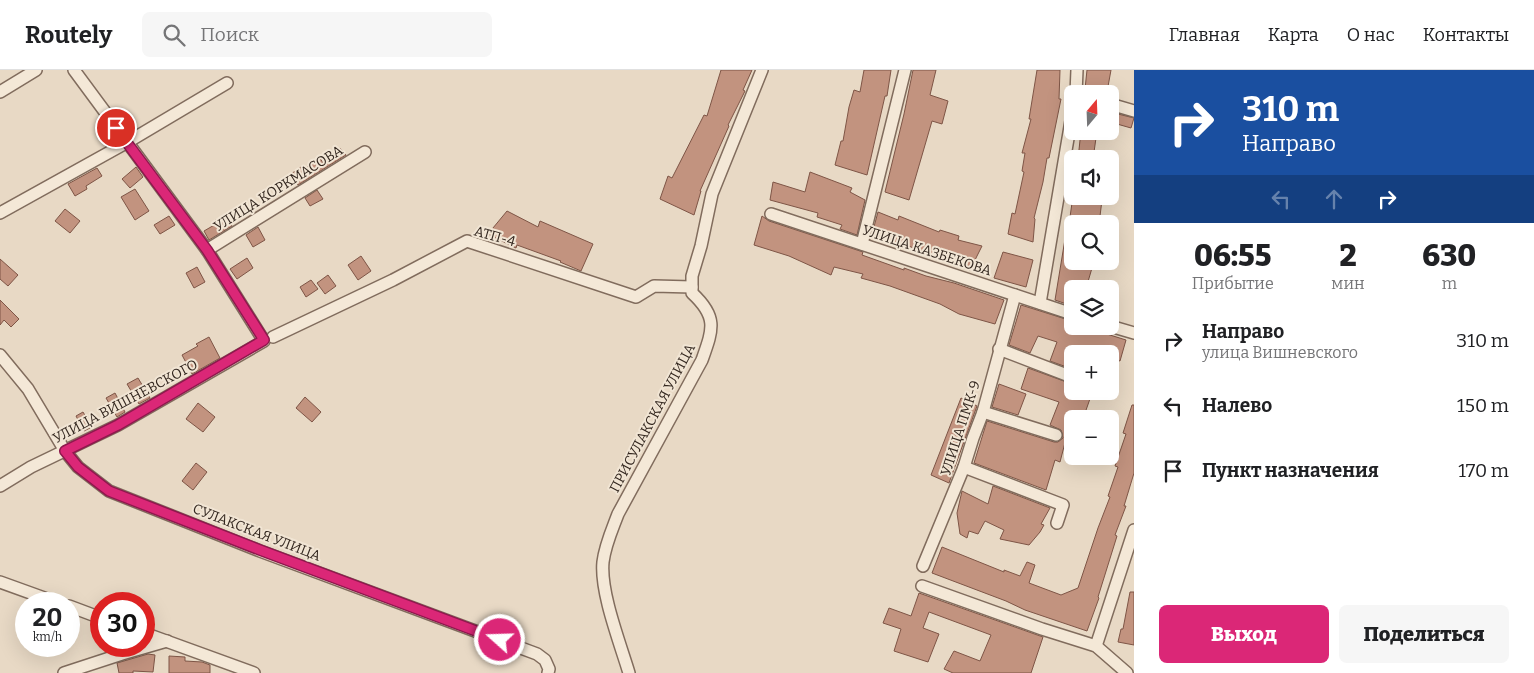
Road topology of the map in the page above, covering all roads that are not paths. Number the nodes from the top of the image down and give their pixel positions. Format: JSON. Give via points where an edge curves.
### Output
{"nodes":[{"id":1,"x":36,"y":70,"type":"edge"},
{"id":2,"x":74,"y":70,"type":"edge"},
{"id":3,"x":762,"y":70,"type":"edge"},
{"id":4,"x":905,"y":70,"type":"edge"},
{"id":5,"x":1077,"y":70,"type":"edge"},
{"id":6,"x":227,"y":83,"type":"dead end"},
{"id":7,"x":1076,"y":85,"type":"edge"},
{"id":8,"x":0,"y":92,"type":"edge"},
{"id":9,"x":1119,"y":107,"type":"edge"},
{"id":10,"x":1134,"y":111,"type":"edge"},
{"id":11,"x":1068,"y":140,"type":"edge"},
{"id":12,"x":126,"y":143,"type":"junction"},
{"id":13,"x":365,"y":152,"type":"dead end"},
{"id":14,"x":0,"y":213,"type":"edge"},
{"id":15,"x":771,"y":214,"type":"dead end"},
{"id":16,"x":862,"y":244,"type":"junction"},
{"id":17,"x":207,"y":250,"type":"junction"},
{"id":18,"x":692,"y":287,"type":"junction"},
{"id":19,"x":1015,"y":295,"type":"junction"},
{"id":20,"x":1040,"y":303,"type":"junction"},
{"id":21,"x":1064,"y":311,"type":"edge"},
{"id":22,"x":1119,"y":329,"type":"edge"},
{"id":23,"x":1134,"y":333,"type":"edge"},
{"id":24,"x":268,"y":339,"type":"junction"},
{"id":25,"x":999,"y":349,"type":"junction"},
{"id":26,"x":0,"y":355,"type":"edge"},
{"id":27,"x":1064,"y":374,"type":"edge"},
{"id":28,"x":983,"y":412,"type":"junction"},
{"id":29,"x":1056,"y":435,"type":"dead end"},
{"id":30,"x":65,"y":451,"type":"junction"},
{"id":31,"x":964,"y":467,"type":"junction"},
{"id":32,"x":0,"y":486,"type":"edge"},
{"id":33,"x":1057,"y":523,"type":"dead end"},
{"id":34,"x":1134,"y":530,"type":"edge"},
{"id":35,"x":923,"y":566,"type":"dead end"},
{"id":36,"x":0,"y":582,"type":"edge"},
{"id":37,"x":922,"y":586,"type":"dead end"},
{"id":38,"x":28,"y":592,"type":"edge"},
{"id":39,"x":155,"y":638,"type":"edge"},
{"id":40,"x":166,"y":642,"type":"junction"},
{"id":41,"x":1096,"y":646,"type":"junction"},
{"id":42,"x":64,"y":673,"type":"edge"},
{"id":43,"x":254,"y":673,"type":"edge"},
{"id":44,"x":548,"y":673,"type":"edge"},
{"id":45,"x":630,"y":673,"type":"edge"},
{"id":46,"x":1127,"y":673,"type":"edge"}],
"edges":[{"from":1,"to":8,"type":"street"},
{"from":2,"to":12,"type":"street"},
{"from":3,"to":18,"type":"street","via":[[712,194]]},
{"from":4,"to":16,"type":"street"},
{"from":5,"to":7,"type":"street"},
{"from":6,"to":12,"type":"street"},
{"from":9,"to":10,"type":"street"},
{"from":11,"to":20,"type":"street"},
{"from":12,"to":14,"type":"street"},
{"from":12,"to":17,"type":"street"},
{"from":13,"to":17,"type":"street","name":"УЛИЦА КОРКМАСОВА"},
{"from":15,"to":16,"type":"street","name":"УЛИЦА КАЗБЕКОВА"},
{"from":16,"to":19,"type":"street","name":"УЛИЦА КАЗБЕКОВА"},
{"from":17,"to":24,"type":"street"},
{"from":18,"to":24,"type":"street","name":"АТП-4","via":[[654,286],[636,297],[467,241]]},
{"from":18,"to":45,"type":"street","name":"ПРИСУЛАКСКАЯ УЛИЦА","via":[[692,293],[703,302],[711,316],[710,338],[702,360],[618,514],[603,562],[603,583]]},
{"from":19,"to":20,"type":"street","name":"УЛИЦА КАЗБЕКОВА"},
{"from":19,"to":25,"type":"street","name":"УЛИЦА ПМК-9"},
{"from":20,"to":21,"type":"street","name":"УЛИЦА КАЗБЕКОВА"},
{"from":22,"to":23,"type":"street"},
{"from":24,"to":30,"type":"street","name":"УЛИЦА ВИШНЕВСКОГО","via":[[118,425]]},
{"from":25,"to":27,"type":"street"},
{"from":25,"to":28,"type":"street","name":"УЛИЦА ПМК-9"},
{"from":26,"to":30,"type":"street","name":"СУЛАКСКАЯ УЛИЦА","via":[[28,389]]},
{"from":28,"to":29,"type":"street"},
{"from":28,"to":31,"type":"street","name":"УЛИЦА ПМК-9"},
{"from":30,"to":32,"type":"street","name":"УЛИЦА ВИШНЕВСКОГО"},
{"from":30,"to":44,"type":"street","name":"СУЛАКСКАЯ УЛИЦА","via":[[78,467],[109,491],[537,654],[545,660]]},
{"from":31,"to":33,"type":"street","via":[[1063,504]]},
{"from":31,"to":35,"type":"street","name":"УЛИЦА ПМК-9"},
{"from":34,"to":41,"type":"street"},
{"from":36,"to":38,"type":"street"},
{"from":37,"to":41,"type":"street"},
{"from":39,"to":40,"type":"street"},
{"from":40,"to":42,"type":"street"},
{"from":40,"to":43,"type":"street"},
{"from":41,"to":46,"type":"street"}]}
